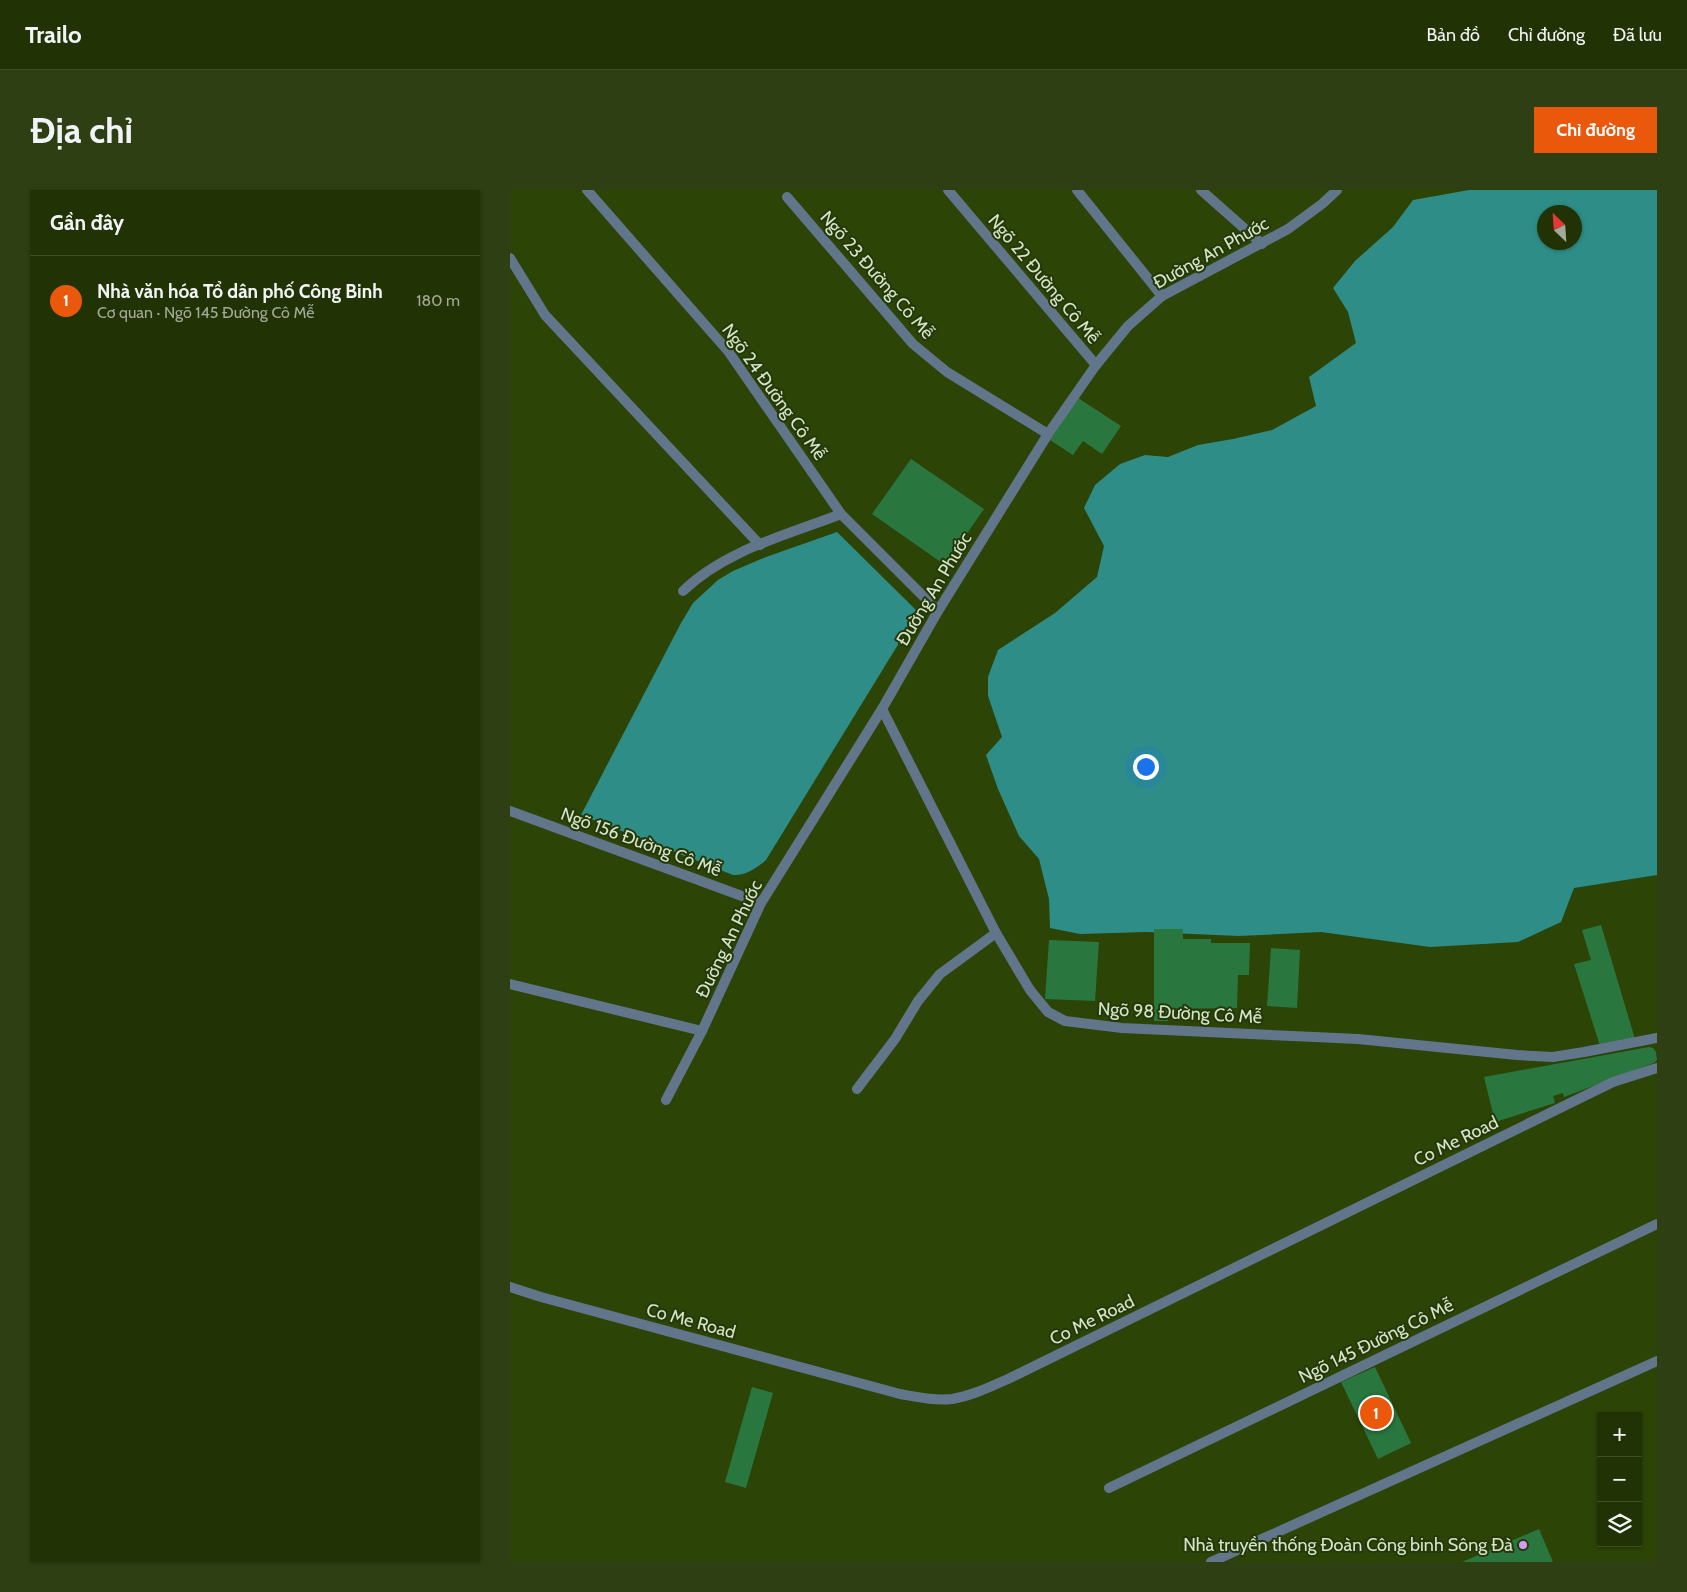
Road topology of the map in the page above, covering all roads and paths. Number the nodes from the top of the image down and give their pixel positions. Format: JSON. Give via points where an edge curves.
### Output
{"nodes":[{"id":1,"x":587,"y":190,"type":"edge"},
{"id":2,"x":948,"y":190,"type":"edge"},
{"id":3,"x":1077,"y":190,"type":"edge"},
{"id":4,"x":1201,"y":190,"type":"edge"},
{"id":5,"x":1337,"y":190,"type":"edge"},
{"id":6,"x":787,"y":197,"type":"dead end"},
{"id":7,"x":1262,"y":244,"type":"junction"},
{"id":8,"x":510,"y":258,"type":"edge"},
{"id":9,"x":1162,"y":296,"type":"junction"},
{"id":10,"x":1096,"y":365,"type":"junction"},
{"id":11,"x":1048,"y":434,"type":"junction"},
{"id":12,"x":841,"y":514,"type":"junction"},
{"id":13,"x":760,"y":545,"type":"junction"},
{"id":14,"x":682,"y":591,"type":"dead end"},
{"id":15,"x":938,"y":611,"type":"junction"},
{"id":16,"x":882,"y":708,"type":"junction"},
{"id":17,"x":510,"y":812,"type":"edge"},
{"id":18,"x":761,"y":904,"type":"junction"},
{"id":19,"x":996,"y":933,"type":"junction"},
{"id":20,"x":510,"y":984,"type":"edge"},
{"id":21,"x":702,"y":1031,"type":"junction"},
{"id":22,"x":1657,"y":1038,"type":"edge"},
{"id":23,"x":1657,"y":1068,"type":"edge"},
{"id":24,"x":858,"y":1089,"type":"dead end"},
{"id":25,"x":666,"y":1100,"type":"dead end"},
{"id":26,"x":1657,"y":1224,"type":"edge"},
{"id":27,"x":510,"y":1287,"type":"edge"},
{"id":28,"x":1657,"y":1361,"type":"edge"},
{"id":29,"x":1109,"y":1488,"type":"dead end"},
{"id":30,"x":1211,"y":1562,"type":"edge"}],
"edges":[{"from":1,"to":12,"type":"street","name":"Ngõ 24 Đường Cô Mễ","via":[[728,351]]},
{"from":2,"to":10,"type":"street","name":"Ngõ 22 Đường Cô Mễ"},
{"from":3,"to":9,"type":"street"},
{"from":4,"to":7,"type":"street"},
{"from":5,"to":7,"type":"street","name":"Đường An Phước","via":[[1288,229]]},
{"from":6,"to":11,"type":"street","name":"Ngõ 23 Đường Cô Mễ","via":[[913,344],[948,372]]},
{"from":7,"to":9,"type":"street","name":"Đường An Phước"},
{"from":8,"to":13,"type":"street","via":[[545,315]]},
{"from":9,"to":10,"type":"street","name":"Đường An Phước","via":[[1128,326]]},
{"from":10,"to":11,"type":"street","name":"Đường An Phước"},
{"from":11,"to":15,"type":"street","name":"Đường An Phước"},
{"from":12,"to":13,"type":"street"},
{"from":12,"to":15,"type":"street","name":"Ngõ 24 Đường Cô Mễ"},
{"from":13,"to":14,"type":"street","via":[[725,559]]},
{"from":15,"to":16,"type":"street","name":"Đường An Phước"},
{"from":16,"to":18,"type":"street","name":"Đường An Phước"},
{"from":16,"to":19,"type":"street","name":"Ngõ 98 Đường Cô Mễ"},
{"from":17,"to":18,"type":"street","name":"Ngõ 156 Đường Cô Mễ"},
{"from":18,"to":21,"type":"street","name":"Đường An Phước"},
{"from":19,"to":22,"type":"street","name":"Ngõ 98 Đường Cô Mễ","via":[[1030,990],[1048,1012],[1065,1021],[1122,1028],[1358,1039],[1553,1057]]},
{"from":19,"to":24,"type":"street","via":[[940,974]]},
{"from":20,"to":21,"type":"street"},
{"from":21,"to":25,"type":"street","name":"Đường An Phước"},
{"from":23,"to":27,"type":"street","name":"Co Me Road","via":[[1613,1082],[1008,1379],[953,1399],[900,1394]]},
{"from":26,"to":29,"type":"street","name":"Ngõ 145 Đường Cô Mễ"},
{"from":28,"to":30,"type":"street"}]}
